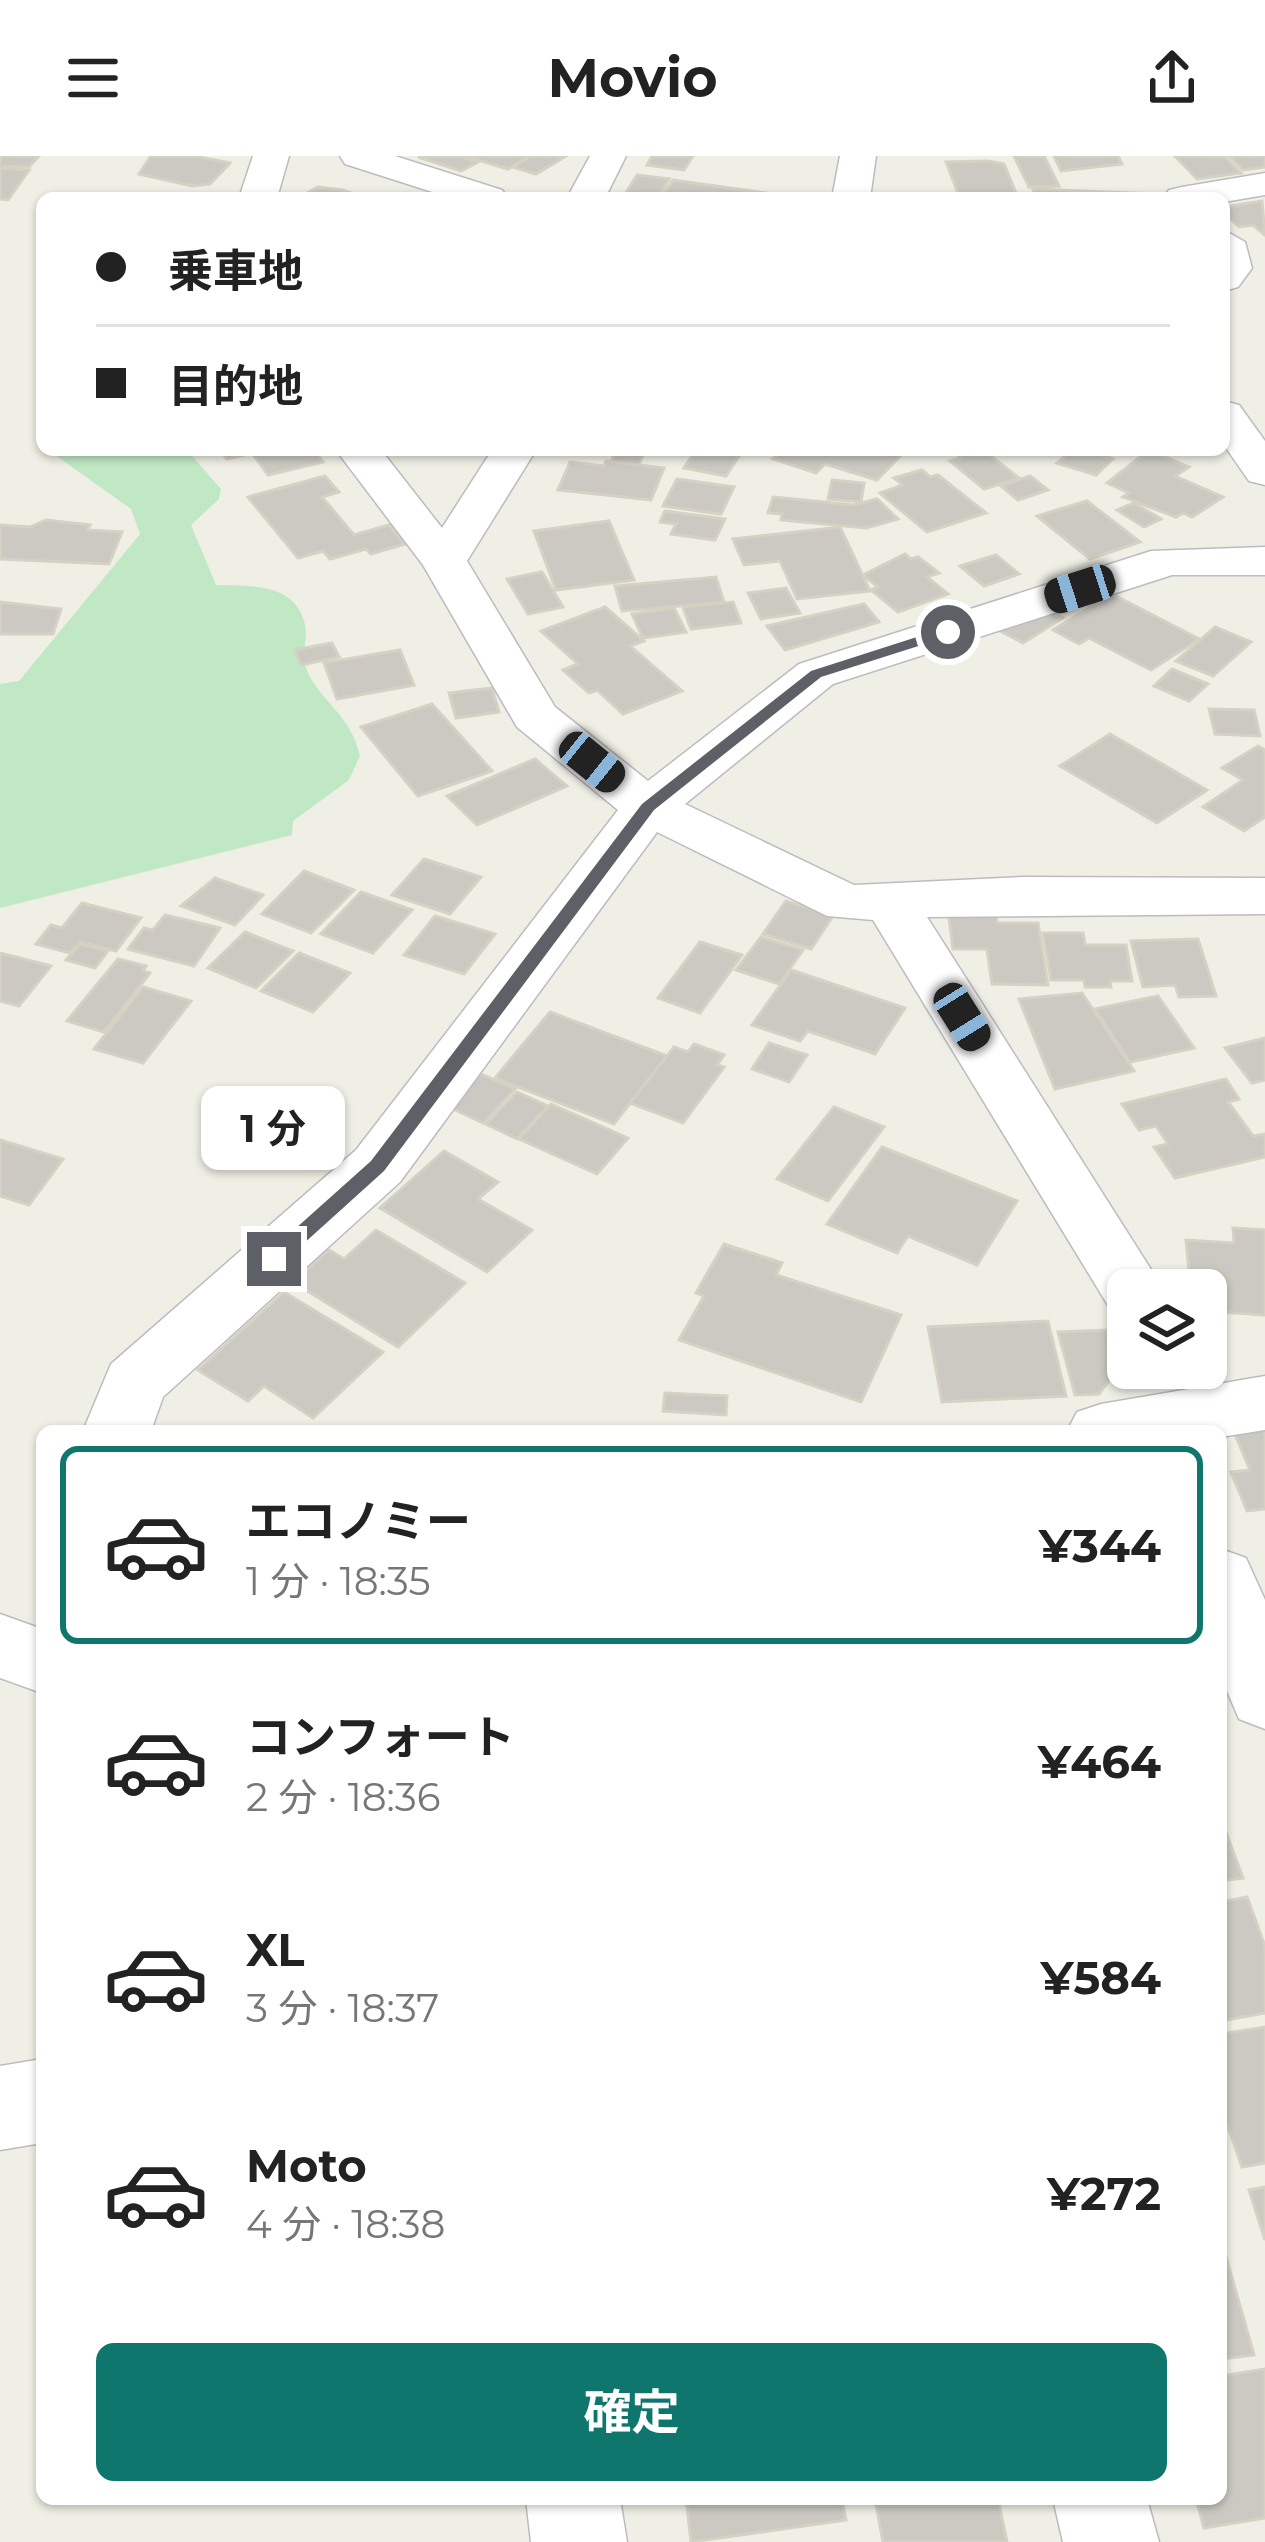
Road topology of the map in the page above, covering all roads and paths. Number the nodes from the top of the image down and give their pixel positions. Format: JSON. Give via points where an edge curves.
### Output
{"nodes":[{"id":1,"x":271,"y":156,"type":"edge"},
{"id":2,"x":358,"y":156,"type":"edge"},
{"id":3,"x":608,"y":156,"type":"edge"},
{"id":4,"x":858,"y":156,"type":"edge"},
{"id":5,"x":1160,"y":170,"type":"dead end"},
{"id":6,"x":1265,"y":184,"type":"edge"},
{"id":7,"x":260,"y":192,"type":"edge"},
{"id":8,"x":470,"y":192,"type":"edge"},
{"id":9,"x":589,"y":192,"type":"edge"},
{"id":10,"x":852,"y":192,"type":"edge"},
{"id":11,"x":1177,"y":192,"type":"edge"},
{"id":12,"x":1218,"y":192,"type":"edge"},
{"id":13,"x":1230,"y":422,"type":"edge"},
{"id":14,"x":363,"y":456,"type":"edge"},
{"id":15,"x":510,"y":456,"type":"edge"},
{"id":16,"x":1265,"y":472,"type":"edge"},
{"id":17,"x":444,"y":561,"type":"junction"},
{"id":18,"x":1265,"y":561,"type":"edge"},
{"id":19,"x":648,"y":807,"type":"junction"},
{"id":20,"x":1265,"y":896,"type":"edge"},
{"id":21,"x":889,"y":901,"type":"junction"},
{"id":22,"x":1119,"y":1269,"type":"edge"},
{"id":23,"x":1265,"y":1403,"type":"edge"},
{"id":24,"x":1145,"y":1413,"type":"edge"},
{"id":25,"x":119,"y":1425,"type":"edge"},
{"id":26,"x":1227,"y":1595,"type":"edge"},
{"id":27,"x":0,"y":1646,"type":"edge"},
{"id":28,"x":36,"y":1659,"type":"edge"},
{"id":29,"x":1265,"y":1696,"type":"edge"},
{"id":30,"x":36,"y":2102,"type":"edge"},
{"id":31,"x":0,"y":2108,"type":"edge"},
{"id":32,"x":574,"y":2505,"type":"edge"},
{"id":33,"x":1102,"y":2505,"type":"edge"},
{"id":34,"x":579,"y":2542,"type":"edge"},
{"id":35,"x":1111,"y":2542,"type":"edge"}],
"edges":[{"from":1,"to":7,"type":"street"},
{"from":2,"to":8,"type":"street"},
{"from":3,"to":9,"type":"street"},
{"from":4,"to":10,"type":"street"},
{"from":5,"to":11,"type":"street"},
{"from":6,"to":12,"type":"street"},
{"from":13,"to":16,"type":"street"},
{"from":14,"to":17,"type":"street"},
{"from":15,"to":17,"type":"street"},
{"from":17,"to":19,"type":"street","via":[[535,716]]},
{"from":18,"to":19,"type":"street","via":[[1168,561],[816,674]]},
{"from":19,"to":21,"type":"street","via":[[846,903]]},
{"from":19,"to":25,"type":"street","via":[[378,1166],[135,1383]]},
{"from":20,"to":21,"type":"street"},
{"from":21,"to":22,"type":"street"},
{"from":23,"to":24,"type":"street"},
{"from":26,"to":29,"type":"street"},
{"from":27,"to":28,"type":"street"},
{"from":30,"to":31,"type":"street"},
{"from":32,"to":34,"type":"street"},
{"from":33,"to":35,"type":"street"}]}
